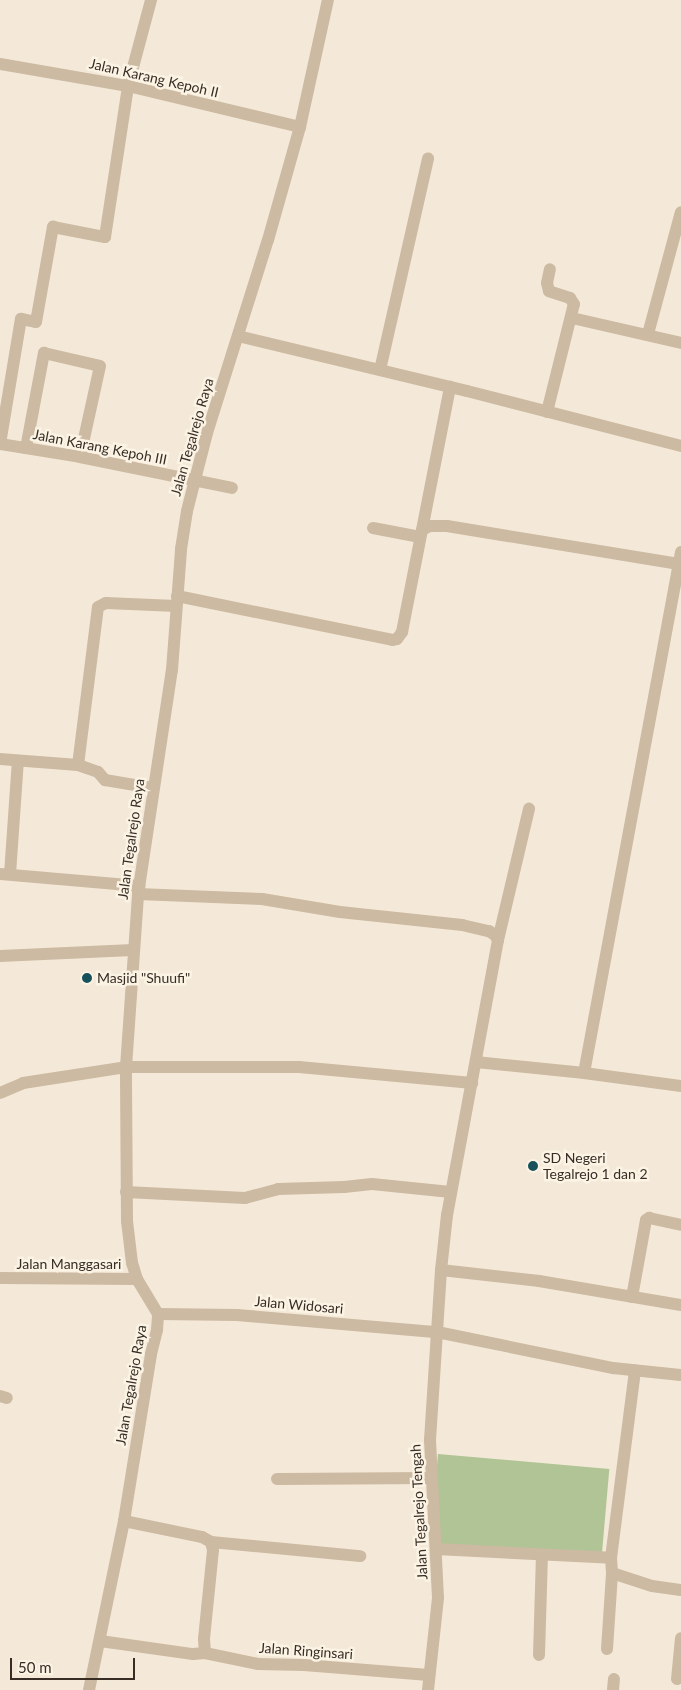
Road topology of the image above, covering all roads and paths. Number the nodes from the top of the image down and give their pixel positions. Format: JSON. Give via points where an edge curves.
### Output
{"nodes":[{"id":1,"x":151,"y":0,"type":"edge"},
{"id":2,"x":328,"y":0,"type":"edge"},
{"id":3,"x":0,"y":64,"type":"edge"},
{"id":4,"x":128,"y":86,"type":"junction"},
{"id":5,"x":300,"y":127,"type":"junction"},
{"id":6,"x":428,"y":158,"type":"dead end"},
{"id":7,"x":681,"y":212,"type":"edge"},
{"id":8,"x":550,"y":269,"type":"dead end"},
{"id":9,"x":572,"y":318,"type":"junction"},
{"id":10,"x":648,"y":334,"type":"junction"},
{"id":11,"x":238,"y":336,"type":"junction"},
{"id":12,"x":681,"y":343,"type":"edge"},
{"id":13,"x":380,"y":370,"type":"junction"},
{"id":14,"x":450,"y":387,"type":"junction"},
{"id":15,"x":547,"y":412,"type":"junction"},
{"id":16,"x":0,"y":444,"type":"edge"},
{"id":17,"x":681,"y":446,"type":"edge"},
{"id":18,"x":26,"y":448,"type":"junction"},
{"id":19,"x":80,"y":457,"type":"junction"},
{"id":20,"x":194,"y":481,"type":"junction"},
{"id":21,"x":232,"y":488,"type":"dead end"},
{"id":22,"x":374,"y":528,"type":"dead end"},
{"id":23,"x":421,"y":534,"type":"junction"},
{"id":24,"x":680,"y":558,"type":"edge"},
{"id":25,"x":177,"y":601,"type":"junction"},
{"id":26,"x":0,"y":759,"type":"edge"},
{"id":27,"x":18,"y":761,"type":"junction"},
{"id":28,"x":78,"y":765,"type":"junction"},
{"id":29,"x":153,"y":788,"type":"junction"},
{"id":30,"x":529,"y":809,"type":"dead end"},
{"id":31,"x":5,"y":874,"type":"edge"},
{"id":32,"x":138,"y":890,"type":"junction"},
{"id":33,"x":498,"y":940,"type":"junction"},
{"id":34,"x":133,"y":950,"type":"junction"},
{"id":35,"x":0,"y":956,"type":"edge"},
{"id":36,"x":476,"y":1062,"type":"junction"},
{"id":37,"x":126,"y":1066,"type":"junction"},
{"id":38,"x":584,"y":1073,"type":"junction"},
{"id":39,"x":472,"y":1083,"type":"junction"},
{"id":40,"x":681,"y":1086,"type":"edge"},
{"id":41,"x":0,"y":1093,"type":"edge"},
{"id":42,"x":126,"y":1192,"type":"junction"},
{"id":43,"x":451,"y":1192,"type":"junction"},
{"id":44,"x":681,"y":1225,"type":"edge"},
{"id":45,"x":441,"y":1270,"type":"junction"},
{"id":46,"x":0,"y":1278,"type":"edge"},
{"id":47,"x":137,"y":1279,"type":"junction"},
{"id":48,"x":632,"y":1297,"type":"junction"},
{"id":49,"x":681,"y":1305,"type":"edge"},
{"id":50,"x":158,"y":1314,"type":"junction"},
{"id":51,"x":426,"y":1331,"type":"junction"},
{"id":52,"x":635,"y":1371,"type":"junction"},
{"id":53,"x":681,"y":1375,"type":"edge"},
{"id":54,"x":431,"y":1478,"type":"junction"},
{"id":55,"x":277,"y":1479,"type":"dead end"},
{"id":56,"x":124,"y":1521,"type":"junction"},
{"id":57,"x":211,"y":1542,"type":"junction"},
{"id":58,"x":436,"y":1549,"type":"junction"},
{"id":59,"x":542,"y":1554,"type":"junction"},
{"id":60,"x":360,"y":1556,"type":"dead end"},
{"id":61,"x":611,"y":1558,"type":"junction"},
{"id":62,"x":612,"y":1573,"type":"junction"},
{"id":63,"x":681,"y":1590,"type":"edge"},
{"id":64,"x":681,"y":1638,"type":"edge"},
{"id":65,"x":100,"y":1641,"type":"junction"},
{"id":66,"x":608,"y":1650,"type":"dead end"},
{"id":67,"x":205,"y":1653,"type":"junction"},
{"id":68,"x":539,"y":1655,"type":"dead end"},
{"id":69,"x":429,"y":1675,"type":"junction"},
{"id":70,"x":678,"y":1679,"type":"dead end"},
{"id":71,"x":89,"y":1690,"type":"edge"},
{"id":72,"x":428,"y":1690,"type":"edge"}],
"edges":[{"from":1,"to":4,"type":"street"},
{"from":2,"to":5,"type":"street","name":"Jalan Tegalrejo Raya"},
{"from":3,"to":4,"type":"street","name":"Jalan Karang Kepoh II"},
{"from":4,"to":5,"type":"street","name":"Jalan Karang Kepoh II"},
{"from":4,"to":16,"type":"street","via":[[105,237],[53,227],[36,322],[21,319]]},
{"from":5,"to":11,"type":"street","name":"Jalan Tegalrejo Raya"},
{"from":6,"to":13,"type":"street"},
{"from":7,"to":10,"type":"street"},
{"from":8,"to":9,"type":"street","via":[[547,287],[549,291],[573,300]]},
{"from":9,"to":10,"type":"street"},
{"from":9,"to":15,"type":"street"},
{"from":10,"to":12,"type":"street"},
{"from":11,"to":13,"type":"street"},
{"from":11,"to":20,"type":"street","name":"Jalan Tegalrejo Raya"},
{"from":13,"to":14,"type":"street"},
{"from":14,"to":15,"type":"street"},
{"from":14,"to":23,"type":"street"},
{"from":15,"to":17,"type":"street"},
{"from":16,"to":18,"type":"street","name":"Jalan Karang Kepoh III"},
{"from":18,"to":19,"type":"street","name":"Jalan Karang Kepoh III"},
{"from":18,"to":19,"type":"street","via":[[44,353],[100,366]]},
{"from":19,"to":20,"type":"street","name":"Jalan Karang Kepoh III"},
{"from":20,"to":21,"type":"street","name":"Jalan Karang Kepoh III"},
{"from":20,"to":25,"type":"street","name":"Jalan Tegalrejo Raya","via":[[181,549]]},
{"from":22,"to":23,"type":"street"},
{"from":23,"to":24,"type":"street","via":[[437,525]]},
{"from":23,"to":25,"type":"street","via":[[398,639]]},
{"from":24,"to":38,"type":"street"},
{"from":25,"to":28,"type":"street","via":[[106,603],[98,607]]},
{"from":25,"to":29,"type":"street","name":"Jalan Tegalrejo Raya","via":[[172,670]]},
{"from":26,"to":27,"type":"street"},
{"from":27,"to":28,"type":"street"},
{"from":27,"to":31,"type":"street"},
{"from":28,"to":29,"type":"street","via":[[98,772],[105,780]]},
{"from":29,"to":32,"type":"street","name":"Jalan Tegalrejo Raya"},
{"from":30,"to":33,"type":"street","name":"Jalan Tegalrejo Tengah"},
{"from":31,"to":32,"type":"street"},
{"from":32,"to":33,"type":"street","via":[[262,899],[340,912],[462,925],[489,931]]},
{"from":32,"to":34,"type":"street","name":"Jalan Tegalrejo Raya"},
{"from":33,"to":36,"type":"street","name":"Jalan Tegalrejo Tengah"},
{"from":34,"to":35,"type":"street"},
{"from":34,"to":37,"type":"street","name":"Jalan Tegalrejo Raya"},
{"from":36,"to":38,"type":"street"},
{"from":36,"to":39,"type":"street","name":"Jalan Tegalrejo Tengah"},
{"from":37,"to":39,"type":"street","via":[[299,1067]]},
{"from":37,"to":41,"type":"street","via":[[23,1083]]},
{"from":37,"to":42,"type":"street","name":"Jalan Tegalrejo Raya"},
{"from":38,"to":40,"type":"street"},
{"from":39,"to":43,"type":"street","name":"Jalan Tegalrejo Tengah"},
{"from":42,"to":43,"type":"street","via":[[245,1198],[278,1188],[344,1188],[372,1184]]},
{"from":42,"to":47,"type":"street","name":"Jalan Tegalrejo Raya","via":[[132,1263]]},
{"from":43,"to":45,"type":"street","name":"Jalan Tegalrejo Tengah"},
{"from":44,"to":48,"type":"street","via":[[646,1220]]},
{"from":45,"to":48,"type":"street","via":[[539,1281]]},
{"from":45,"to":51,"type":"street","name":"Jalan Tegalrejo Tengah"},
{"from":46,"to":47,"type":"street","name":"Jalan Manggasari"},
{"from":47,"to":50,"type":"street","name":"Jalan Tegalrejo Raya"},
{"from":48,"to":49,"type":"street"},
{"from":50,"to":51,"type":"street","name":"Jalan Widosari","via":[[237,1315]]},
{"from":50,"to":56,"type":"street","name":"Jalan Tegalrejo Raya"},
{"from":51,"to":52,"type":"street","name":"Jalan Widosari"},
{"from":51,"to":54,"type":"street","name":"Jalan Tegalrejo Tengah"},
{"from":52,"to":53,"type":"street","name":"Jalan Widosari"},
{"from":52,"to":61,"type":"street"},
{"from":54,"to":55,"type":"street"},
{"from":54,"to":58,"type":"street","name":"Jalan Tegalrejo Tengah"},
{"from":56,"to":57,"type":"street","via":[[202,1537]]},
{"from":56,"to":65,"type":"street","name":"Jalan Tegalrejo Raya"},
{"from":57,"to":60,"type":"street"},
{"from":57,"to":67,"type":"street"},
{"from":58,"to":59,"type":"street"},
{"from":58,"to":69,"type":"street","name":"Jalan Tegalrejo Tengah","via":[[438,1598]]},
{"from":59,"to":61,"type":"street"},
{"from":59,"to":68,"type":"street"},
{"from":61,"to":62,"type":"street"},
{"from":62,"to":63,"type":"street","via":[[652,1586]]},
{"from":62,"to":66,"type":"street"},
{"from":64,"to":70,"type":"street"},
{"from":65,"to":67,"type":"street","name":"Jalan Ringinsari"},
{"from":65,"to":71,"type":"street","name":"Jalan Tegalrejo Raya"},
{"from":67,"to":69,"type":"street","name":"Jalan Ringinsari","via":[[258,1664]]},
{"from":69,"to":72,"type":"street","name":"Jalan Tegalrejo Tengah"}]}
